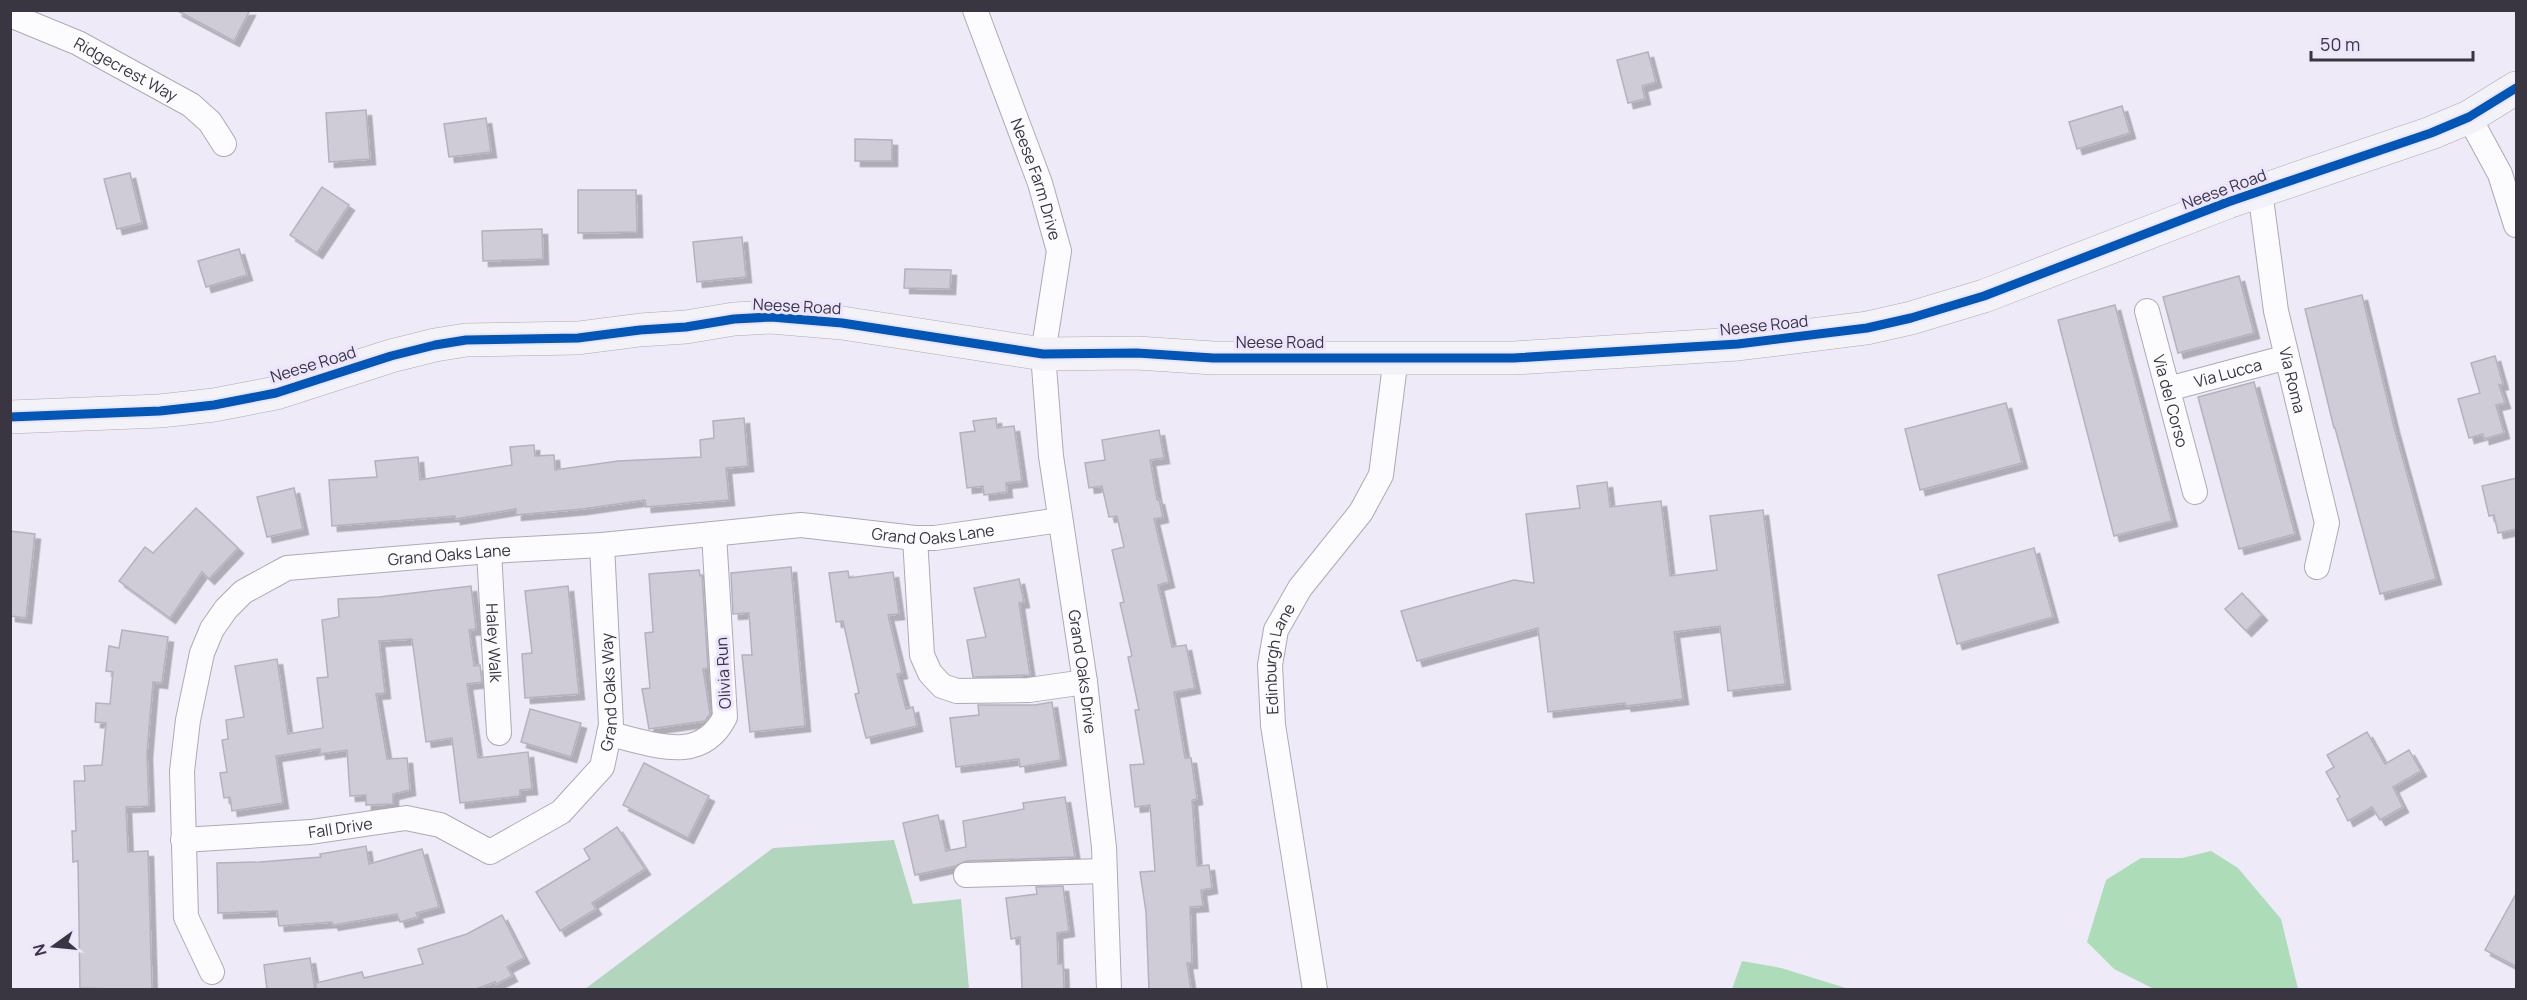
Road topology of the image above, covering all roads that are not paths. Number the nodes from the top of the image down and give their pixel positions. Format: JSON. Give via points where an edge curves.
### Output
{"nodes":[{"id":1,"x":975,"y":10,"type":"edge"},
{"id":2,"x":10,"y":15,"type":"edge"},
{"id":3,"x":2517,"y":88,"type":"edge"},
{"id":4,"x":2469,"y":117,"type":"junction"},
{"id":5,"x":224,"y":144,"type":"dead end"},
{"id":6,"x":2260,"y":191,"type":"junction"},
{"id":7,"x":2517,"y":225,"type":"edge"},
{"id":8,"x":2148,"y":311,"type":"dead end"},
{"id":9,"x":1043,"y":354,"type":"junction"},
{"id":10,"x":1396,"y":357,"type":"junction"},
{"id":11,"x":2287,"y":357,"type":"junction"},
{"id":12,"x":2168,"y":388,"type":"junction"},
{"id":13,"x":10,"y":417,"type":"edge"},
{"id":14,"x":2195,"y":492,"type":"dead end"},
{"id":15,"x":1060,"y":520,"type":"junction"},
{"id":16,"x":714,"y":534,"type":"junction"},
{"id":17,"x":915,"y":538,"type":"junction"},
{"id":18,"x":602,"y":545,"type":"junction"},
{"id":19,"x":489,"y":551,"type":"junction"},
{"id":20,"x":2317,"y":567,"type":"dead end"},
{"id":21,"x":1085,"y":682,"type":"junction"},
{"id":22,"x":499,"y":733,"type":"dead end"},
{"id":23,"x":609,"y":734,"type":"junction"},
{"id":24,"x":183,"y":840,"type":"junction"},
{"id":25,"x":490,"y":852,"type":"joint"},
{"id":26,"x":1104,"y":871,"type":"junction"},
{"id":27,"x":966,"y":875,"type":"dead end"},
{"id":28,"x":212,"y":972,"type":"dead end"},
{"id":29,"x":1109,"y":990,"type":"edge"},
{"id":30,"x":1315,"y":990,"type":"edge"}],
"edges":[{"from":1,"to":9,"type":"street","name":"Neese Farm Drive","via":[[1056,235],[1059,251]]},
{"from":2,"to":5,"type":"street","name":"Ridgecrest Way","via":[[78,43],[191,105],[210,122]]},
{"from":3,"to":4,"type":"street","name":"Neese Road"},
{"from":4,"to":6,"type":"street","name":"Neese Road"},
{"from":4,"to":7,"type":"street","via":[[2500,174]]},
{"from":6,"to":10,"type":"street","name":"Neese Road","via":[[1984,296],[1867,328],[1738,344],[1589,354]]},
{"from":6,"to":11,"type":"street","name":"Via Roma","via":[[2276,311]]},
{"from":8,"to":12,"type":"street","name":"Via del Corso"},
{"from":9,"to":10,"type":"street","name":"Neese Road"},
{"from":9,"to":13,"type":"street","name":"Neese Road","via":[[842,322],[771,317],[578,338],[466,340],[391,356],[276,393],[214,405]]},
{"from":9,"to":15,"type":"street","name":"Grand Oaks Drive"},
{"from":10,"to":30,"type":"street","name":"Edinburgh Lane","via":[[1381,475],[1361,512],[1300,588],[1276,630],[1269,665],[1272,725]]},
{"from":11,"to":12,"type":"street","name":"Via Lucca"},
{"from":11,"to":20,"type":"street","name":"Via Roma","via":[[2327,523]]},
{"from":12,"to":14,"type":"street","name":"Via del Corso"},
{"from":15,"to":17,"type":"street","name":"Grand Oaks Lane"},
{"from":15,"to":21,"type":"street","name":"Grand Oaks Drive"},
{"from":16,"to":17,"type":"street","name":"Grand Oaks Lane","via":[[801,525]]},
{"from":16,"to":18,"type":"street","name":"Grand Oaks Lane"},
{"from":16,"to":23,"type":"street","name":"Olivia Run","via":[[725,717],[703,744],[685,748]]},
{"from":17,"to":21,"type":"street","via":[[922,655],[930,673],[942,686],[957,691],[1017,691]]},
{"from":18,"to":19,"type":"street","name":"Grand Oaks Lane"},
{"from":18,"to":23,"type":"street","name":"Grand Oaks Way"},
{"from":19,"to":22,"type":"street","name":"Haley Walk"},
{"from":19,"to":24,"type":"street","name":"Grand Oaks Lane","via":[[287,568],[243,592],[212,629],[202,653],[182,771]]},
{"from":21,"to":26,"type":"street","name":"Grand Oaks Drive"},
{"from":23,"to":25,"type":"street","name":"Grand Oaks Way","via":[[602,767],[561,812]]},
{"from":24,"to":25,"type":"street","name":"Fall Drive","via":[[311,832],[406,818],[440,825]]},
{"from":24,"to":28,"type":"street","name":"Grand Oaks Lane","via":[[186,917]]},
{"from":26,"to":27,"type":"street"},
{"from":26,"to":29,"type":"street","name":"Grand Oaks Drive"}]}
